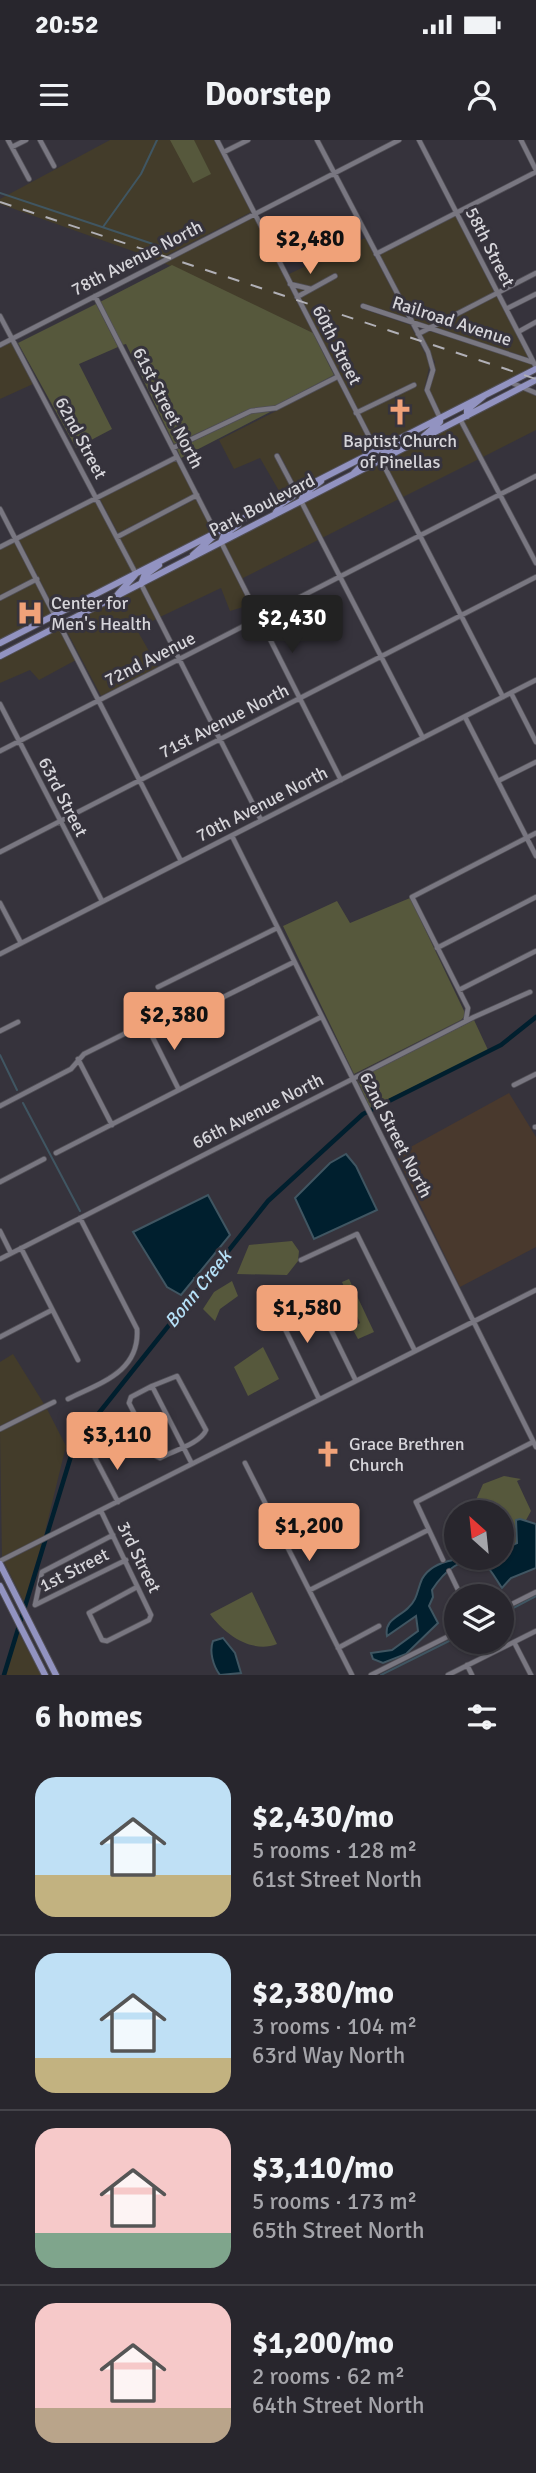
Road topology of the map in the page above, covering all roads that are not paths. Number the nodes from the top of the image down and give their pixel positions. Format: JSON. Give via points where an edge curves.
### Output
{"nodes":[{"id":1,"x":8,"y":140,"type":"edge"},
{"id":2,"x":26,"y":140,"type":"edge"},
{"id":3,"x":40,"y":140,"type":"edge"},
{"id":4,"x":217,"y":140,"type":"edge"},
{"id":5,"x":248,"y":140,"type":"edge"},
{"id":6,"x":317,"y":140,"type":"edge"},
{"id":7,"x":399,"y":140,"type":"edge"},
{"id":8,"x":419,"y":140,"type":"edge"},
{"id":9,"x":521,"y":140,"type":"edge"},
{"id":10,"x":12,"y":147,"type":"junction"},
{"id":11,"x":223,"y":153,"type":"junction"},
{"id":12,"x":54,"y":166,"type":"dead end"},
{"id":13,"x":536,"y":171,"type":"edge"},
{"id":14,"x":334,"y":173,"type":"junction"},
{"id":15,"x":29,"y":178,"type":"dead end"},
{"id":16,"x":456,"y":213,"type":"junction"},
{"id":17,"x":254,"y":214,"type":"junction"},
{"id":18,"x":376,"y":254,"type":"junction"},
{"id":19,"x":536,"y":273,"type":"edge"},
{"id":20,"x":335,"y":276,"type":"dead end"},
{"id":21,"x":290,"y":284,"type":"junction"},
{"id":22,"x":312,"y":289,"type":"junction"},
{"id":23,"x":498,"y":293,"type":"junction"},
{"id":24,"x":536,"y":294,"type":"edge"},
{"id":25,"x":94,"y":296,"type":"junction"},
{"id":26,"x":297,"y":297,"type":"junction"},
{"id":27,"x":363,"y":306,"type":"dead end"},
{"id":28,"x":506,"y":309,"type":"junction"},
{"id":29,"x":0,"y":316,"type":"edge"},
{"id":30,"x":411,"y":323,"type":"junction"},
{"id":31,"x":536,"y":323,"type":"edge"},
{"id":32,"x":428,"y":328,"type":"junction"},
{"id":33,"x":518,"y":332,"type":"junction"},
{"id":34,"x":418,"y":334,"type":"junction"},
{"id":35,"x":12,"y":339,"type":"junction"},
{"id":36,"x":0,"y":345,"type":"edge"},
{"id":37,"x":535,"y":366,"type":"edge"},
{"id":38,"x":337,"y":377,"type":"junction"},
{"id":39,"x":536,"y":380,"type":"edge"},
{"id":40,"x":509,"y":382,"type":"junction"},
{"id":41,"x":414,"y":385,"type":"dead end"},
{"id":42,"x":524,"y":387,"type":"junction"},
{"id":43,"x":536,"y":393,"type":"edge"},
{"id":44,"x":485,"y":395,"type":"junction"},
{"id":45,"x":356,"y":413,"type":"junction"},
{"id":46,"x":464,"y":417,"type":"junction"},
{"id":47,"x":440,"y":418,"type":"junction"},
{"id":48,"x":401,"y":438,"type":"junction"},
{"id":49,"x":423,"y":438,"type":"junction"},
{"id":50,"x":173,"y":448,"type":"junction"},
{"id":51,"x":376,"y":450,"type":"junction"},
{"id":52,"x":278,"y":456,"type":"dead end"},
{"id":53,"x":177,"y":457,"type":"junction"},
{"id":54,"x":381,"y":460,"type":"junction"},
{"id":55,"x":353,"y":474,"type":"junction"},
{"id":56,"x":536,"y":476,"type":"edge"},
{"id":57,"x":322,"y":478,"type":"junction"},
{"id":58,"x":296,"y":492,"type":"junction"},
{"id":59,"x":500,"y":494,"type":"junction"},
{"id":60,"x":197,"y":495,"type":"junction"},
{"id":61,"x":97,"y":498,"type":"junction"},
{"id":62,"x":301,"y":501,"type":"junction"},
{"id":63,"x":0,"y":509,"type":"edge"},
{"id":64,"x":275,"y":514,"type":"junction"},
{"id":65,"x":241,"y":520,"type":"junction"},
{"id":66,"x":216,"y":533,"type":"junction"},
{"id":67,"x":420,"y":535,"type":"junction"},
{"id":68,"x":117,"y":537,"type":"junction"},
{"id":69,"x":16,"y":539,"type":"junction"},
{"id":70,"x":221,"y":542,"type":"junction"},
{"id":71,"x":0,"y":547,"type":"edge"},
{"id":72,"x":192,"y":557,"type":"junction"},
{"id":73,"x":162,"y":561,"type":"junction"},
{"id":74,"x":536,"y":563,"type":"edge"},
{"id":75,"x":136,"y":574,"type":"junction"},
{"id":76,"x":340,"y":577,"type":"junction"},
{"id":77,"x":536,"y":577,"type":"edge"},
{"id":78,"x":37,"y":579,"type":"junction"},
{"id":79,"x":141,"y":583,"type":"junction"},
{"id":80,"x":117,"y":596,"type":"junction"},
{"id":81,"x":0,"y":598,"type":"edge"},
{"id":82,"x":56,"y":615,"type":"junction"},
{"id":83,"x":461,"y":615,"type":"junction"},
{"id":84,"x":259,"y":618,"type":"junction"},
{"id":85,"x":61,"y":624,"type":"junction"},
{"id":86,"x":0,"y":643,"type":"edge"},
{"id":87,"x":0,"y":656,"type":"edge"},
{"id":88,"x":381,"y":657,"type":"junction"},
{"id":89,"x":179,"y":660,"type":"junction"},
{"id":90,"x":536,"y":680,"type":"edge"},
{"id":91,"x":511,"y":693,"type":"junction"},
{"id":92,"x":503,"y":697,"type":"junction"},
{"id":93,"x":300,"y":699,"type":"junction"},
{"id":94,"x":99,"y":700,"type":"junction"},
{"id":95,"x":0,"y":704,"type":"edge"},
{"id":96,"x":465,"y":716,"type":"junction"},
{"id":97,"x":423,"y":738,"type":"junction"},
{"id":98,"x":220,"y":739,"type":"junction"},
{"id":99,"x":19,"y":741,"type":"junction"},
{"id":100,"x":536,"y":742,"type":"edge"},
{"id":101,"x":0,"y":751,"type":"edge"},
{"id":102,"x":536,"y":762,"type":"edge"},
{"id":103,"x":140,"y":780,"type":"junction"},
{"id":104,"x":341,"y":780,"type":"junction"},
{"id":105,"x":498,"y":781,"type":"junction"},
{"id":106,"x":261,"y":820,"type":"junction"},
{"id":107,"x":59,"y":822,"type":"junction"},
{"id":108,"x":536,"y":833,"type":"edge"},
{"id":109,"x":232,"y":835,"type":"junction"},
{"id":110,"x":526,"y":838,"type":"junction"},
{"id":111,"x":0,"y":852,"type":"edge"},
{"id":112,"x":536,"y":856,"type":"edge"},
{"id":113,"x":181,"y":861,"type":"junction"},
{"id":114,"x":536,"y":897,"type":"edge"},
{"id":115,"x":102,"y":901,"type":"junction"},
{"id":116,"x":0,"y":902,"type":"edge"},
{"id":117,"x":277,"y":928,"type":"junction"},
{"id":118,"x":21,"y":943,"type":"junction"},
{"id":119,"x":437,"y":947,"type":"junction"},
{"id":120,"x":536,"y":951,"type":"edge"},
{"id":121,"x":0,"y":954,"type":"edge"},
{"id":122,"x":294,"y":962,"type":"junction"},
{"id":123,"x":158,"y":987,"type":"dead end"},
{"id":124,"x":459,"y":990,"type":"junction"},
{"id":125,"x":530,"y":992,"type":"dead end"},
{"id":126,"x":321,"y":1017,"type":"junction"},
{"id":127,"x":18,"y":1022,"type":"dead end"},
{"id":128,"x":463,"y":1023,"type":"junction"},
{"id":129,"x":147,"y":1026,"type":"junction"},
{"id":130,"x":0,"y":1031,"type":"edge"},
{"id":131,"x":78,"y":1059,"type":"junction"},
{"id":132,"x":536,"y":1074,"type":"edge"},
{"id":133,"x":352,"y":1078,"type":"junction"},
{"id":134,"x":514,"y":1085,"type":"dead end"},
{"id":135,"x":179,"y":1090,"type":"junction"},
{"id":136,"x":0,"y":1106,"type":"edge"},
{"id":137,"x":112,"y":1125,"type":"junction"},
{"id":138,"x":56,"y":1153,"type":"dead end"},
{"id":139,"x":44,"y":1159,"type":"dead end"},
{"id":140,"x":0,"y":1182,"type":"edge"},
{"id":141,"x":80,"y":1218,"type":"junction"},
{"id":142,"x":0,"y":1231,"type":"edge"},
{"id":143,"x":21,"y":1248,"type":"junction"},
{"id":144,"x":11,"y":1253,"type":"junction"},
{"id":145,"x":0,"y":1259,"type":"edge"},
{"id":146,"x":301,"y":1260,"type":"dead end"},
{"id":147,"x":311,"y":1289,"type":"dead end"},
{"id":148,"x":536,"y":1290,"type":"edge"},
{"id":149,"x":283,"y":1297,"type":"dead end"},
{"id":150,"x":272,"y":1303,"type":"junction"},
{"id":151,"x":261,"y":1307,"type":"dead end"},
{"id":152,"x":52,"y":1310,"type":"junction"},
{"id":153,"x":474,"y":1321,"type":"junction"},
{"id":154,"x":0,"y":1337,"type":"edge"},
{"id":155,"x":415,"y":1351,"type":"junction"},
{"id":156,"x":78,"y":1360,"type":"dead end"},
{"id":157,"x":356,"y":1381,"type":"junction"},
{"id":158,"x":152,"y":1386,"type":"junction"},
{"id":159,"x":68,"y":1399,"type":"dead end"},
{"id":160,"x":319,"y":1399,"type":"junction"},
{"id":161,"x":54,"y":1402,"type":"dead end"},
{"id":162,"x":0,"y":1429,"type":"edge"},
{"id":163,"x":116,"y":1441,"type":"dead end"},
{"id":164,"x":535,"y":1445,"type":"edge"},
{"id":165,"x":183,"y":1447,"type":"junction"},
{"id":166,"x":245,"y":1463,"type":"dead end"},
{"id":167,"x":192,"y":1464,"type":"junction"},
{"id":168,"x":118,"y":1502,"type":"junction"},
{"id":169,"x":100,"y":1511,"type":"junction"},
{"id":170,"x":428,"y":1530,"type":"junction"},
{"id":171,"x":113,"y":1535,"type":"junction"},
{"id":172,"x":126,"y":1560,"type":"junction"},
{"id":173,"x":443,"y":1560,"type":"dead end"},
{"id":174,"x":0,"y":1563,"type":"edge"},
{"id":175,"x":449,"y":1571,"type":"dead end"},
{"id":176,"x":455,"y":1584,"type":"edge"},
{"id":177,"x":0,"y":1586,"type":"edge"},
{"id":178,"x":137,"y":1587,"type":"junction"},
{"id":179,"x":310,"y":1590,"type":"junction"},
{"id":180,"x":536,"y":1592,"type":"edge"},
{"id":181,"x":514,"y":1603,"type":"edge"},
{"id":182,"x":379,"y":1626,"type":"dead end"},
{"id":183,"x":536,"y":1631,"type":"edge"},
{"id":184,"x":444,"y":1638,"type":"edge"},
{"id":185,"x":514,"y":1642,"type":"joint"},
{"id":186,"x":338,"y":1647,"type":"junction"},
{"id":187,"x":489,"y":1654,"type":"edge"},
{"id":188,"x":467,"y":1665,"type":"junction"},
{"id":189,"x":45,"y":1675,"type":"edge"},
{"id":190,"x":56,"y":1675,"type":"edge"},
{"id":191,"x":352,"y":1675,"type":"edge"},
{"id":192,"x":371,"y":1675,"type":"edge"},
{"id":193,"x":448,"y":1675,"type":"edge"},
{"id":194,"x":472,"y":1675,"type":"edge"},
{"id":195,"x":531,"y":1675,"type":"edge"}],
"edges":[{"from":1,"to":10,"type":"street"},
{"from":2,"to":10,"type":"street"},
{"from":3,"to":12,"type":"street"},
{"from":4,"to":11,"type":"street","name":"60th Street"},
{"from":5,"to":11,"type":"street"},
{"from":6,"to":14,"type":"street"},
{"from":7,"to":14,"type":"street","name":"78th Avenue North"},
{"from":8,"to":16,"type":"street","name":"58th Street"},
{"from":9,"to":13,"type":"street"},
{"from":10,"to":15,"type":"street"},
{"from":11,"to":17,"type":"street","name":"60th Street"},
{"from":13,"to":16,"type":"street"},
{"from":14,"to":17,"type":"street","name":"78th Avenue North"},
{"from":14,"to":18,"type":"street"},
{"from":16,"to":18,"type":"street"},
{"from":16,"to":23,"type":"street","name":"58th Street"},
{"from":17,"to":21,"type":"street","name":"60th Street"},
{"from":17,"to":25,"type":"street","name":"78th Avenue North"},
{"from":18,"to":30,"type":"street"},
{"from":19,"to":23,"type":"street"},
{"from":20,"to":22,"type":"street"},
{"from":21,"to":22,"type":"street"},
{"from":21,"to":26,"type":"street","name":"60th Street"},
{"from":22,"to":26,"type":"street"},
{"from":23,"to":28,"type":"street","name":"58th Street"},
{"from":23,"to":32,"type":"street"},
{"from":24,"to":28,"type":"street"},
{"from":25,"to":35,"type":"street","name":"78th Avenue North"},
{"from":25,"to":50,"type":"street","name":"61st Street North"},
{"from":26,"to":38,"type":"street","name":"60th Street"},
{"from":27,"to":30,"type":"street","name":"Railroad Avenue"},
{"from":28,"to":33,"type":"street","name":"58th Street"},
{"from":29,"to":35,"type":"street","name":"62nd Street"},
{"from":30,"to":32,"type":"street","name":"Railroad Avenue"},
{"from":30,"to":34,"type":"street"},
{"from":31,"to":33,"type":"street"},
{"from":32,"to":34,"type":"street"},
{"from":32,"to":37,"type":"street","name":"Railroad Avenue"},
{"from":33,"to":37,"type":"street","name":"58th Street"},
{"from":34,"to":47,"type":"street","via":[[432,362],[427,390]]},
{"from":35,"to":36,"type":"street","name":"78th Avenue North"},
{"from":35,"to":61,"type":"street","name":"62nd Street"},
{"from":37,"to":40,"type":"main road","name":"Park Boulevard"},
{"from":38,"to":45,"type":"street","name":"60th Street"},
{"from":38,"to":50,"type":"street","via":[[276,408],[251,411]]},
{"from":39,"to":42,"type":"main road","name":"Park Boulevard"},
{"from":40,"to":42,"type":"street"},
{"from":40,"to":44,"type":"main road","name":"Park Boulevard"},
{"from":41,"to":45,"type":"street"},
{"from":42,"to":43,"type":"street"},
{"from":42,"to":46,"type":"main road","name":"Park Boulevard"},
{"from":44,"to":46,"type":"main road"},
{"from":44,"to":47,"type":"main road","name":"Park Boulevard"},
{"from":45,"to":51,"type":"street","name":"60th Street"},
{"from":46,"to":49,"type":"main road","name":"Park Boulevard"},
{"from":46,"to":59,"type":"street"},
{"from":47,"to":48,"type":"main road","name":"Park Boulevard"},
{"from":47,"to":49,"type":"main road"},
{"from":48,"to":51,"type":"main road","name":"Park Boulevard"},
{"from":48,"to":54,"type":"main road"},
{"from":49,"to":54,"type":"main road","name":"Park Boulevard"},
{"from":50,"to":53,"type":"street","name":"61st Street North"},
{"from":51,"to":55,"type":"main road"},
{"from":51,"to":57,"type":"main road","name":"Park Boulevard"},
{"from":52,"to":58,"type":"street"},
{"from":53,"to":60,"type":"street","name":"61st Street North"},
{"from":53,"to":61,"type":"street"},
{"from":54,"to":55,"type":"main road","name":"Park Boulevard"},
{"from":54,"to":67,"type":"street"},
{"from":55,"to":62,"type":"main road","name":"Park Boulevard"},
{"from":56,"to":59,"type":"street","name":"72nd Avenue"},
{"from":57,"to":58,"type":"main road","name":"Park Boulevard"},
{"from":57,"to":62,"type":"main road"},
{"from":58,"to":64,"type":"main road"},
{"from":58,"to":65,"type":"main road","name":"Park Boulevard"},
{"from":59,"to":67,"type":"street","name":"72nd Avenue"},
{"from":59,"to":74,"type":"street"},
{"from":60,"to":66,"type":"street","name":"61st Street North"},
{"from":60,"to":68,"type":"street"},
{"from":61,"to":68,"type":"street","name":"62nd Street"},
{"from":61,"to":69,"type":"street"},
{"from":62,"to":64,"type":"main road","name":"Park Boulevard"},
{"from":62,"to":76,"type":"street"},
{"from":63,"to":69,"type":"street"},
{"from":64,"to":70,"type":"main road","name":"Park Boulevard"},
{"from":65,"to":66,"type":"main road","name":"Park Boulevard"},
{"from":65,"to":70,"type":"main road"},
{"from":66,"to":72,"type":"main road"},
{"from":66,"to":73,"type":"main road","name":"Park Boulevard"},
{"from":67,"to":76,"type":"street","name":"72nd Avenue"},
{"from":67,"to":83,"type":"street"},
{"from":68,"to":75,"type":"street","name":"62nd Street"},
{"from":69,"to":71,"type":"street"},
{"from":69,"to":78,"type":"street"},
{"from":70,"to":72,"type":"main road","name":"Park Boulevard"},
{"from":70,"to":84,"type":"street"},
{"from":72,"to":79,"type":"main road","name":"Park Boulevard"},
{"from":73,"to":75,"type":"main road","name":"Park Boulevard"},
{"from":73,"to":79,"type":"main road"},
{"from":75,"to":80,"type":"main road"},
{"from":75,"to":82,"type":"main road","name":"Park Boulevard"},
{"from":76,"to":84,"type":"street","name":"72nd Avenue"},
{"from":76,"to":88,"type":"street"},
{"from":77,"to":83,"type":"street","name":"71st Avenue North"},
{"from":78,"to":81,"type":"street"},
{"from":78,"to":82,"type":"street"},
{"from":79,"to":80,"type":"main road","name":"Park Boulevard"},
{"from":79,"to":89,"type":"street"},
{"from":80,"to":85,"type":"main road","name":"Park Boulevard"},
{"from":82,"to":85,"type":"street"},
{"from":82,"to":86,"type":"main road","name":"Park Boulevard"},
{"from":83,"to":88,"type":"street","name":"71st Avenue North"},
{"from":83,"to":92,"type":"street"},
{"from":84,"to":89,"type":"street","name":"72nd Avenue"},
{"from":84,"to":93,"type":"street"},
{"from":85,"to":87,"type":"main road","name":"Park Boulevard"},
{"from":85,"to":94,"type":"street"},
{"from":88,"to":93,"type":"street","name":"71st Avenue North"},
{"from":88,"to":97,"type":"street"},
{"from":89,"to":94,"type":"street","name":"72nd Avenue"},
{"from":89,"to":98,"type":"street"},
{"from":90,"to":91,"type":"street","name":"70th Avenue North"},
{"from":91,"to":92,"type":"street","name":"70th Avenue North"},
{"from":91,"to":100,"type":"street"},
{"from":92,"to":96,"type":"street","name":"70th Avenue North"},
{"from":93,"to":98,"type":"street","name":"71st Avenue North"},
{"from":93,"to":104,"type":"street"},
{"from":94,"to":99,"type":"street","name":"72nd Avenue"},
{"from":94,"to":103,"type":"street"},
{"from":95,"to":99,"type":"street","name":"63rd Street"},
{"from":96,"to":97,"type":"street","name":"70th Avenue North"},
{"from":96,"to":105,"type":"street"},
{"from":97,"to":104,"type":"street","name":"70th Avenue North"},
{"from":98,"to":103,"type":"street","name":"71st Avenue North"},
{"from":98,"to":106,"type":"street"},
{"from":99,"to":101,"type":"street","name":"72nd Avenue"},
{"from":99,"to":107,"type":"street","name":"63rd Street"},
{"from":102,"to":105,"type":"street"},
{"from":103,"to":107,"type":"street","name":"71st Avenue North"},
{"from":103,"to":113,"type":"street"},
{"from":104,"to":106,"type":"street","name":"70th Avenue North"},
{"from":105,"to":110,"type":"street"},
{"from":106,"to":109,"type":"street","name":"70th Avenue North"},
{"from":107,"to":111,"type":"street","name":"71st Avenue North"},
{"from":107,"to":115,"type":"street","name":"63rd Street"},
{"from":108,"to":110,"type":"street"},
{"from":109,"to":113,"type":"street","name":"70th Avenue North"},
{"from":109,"to":117,"type":"street","name":"62nd Street North"},
{"from":110,"to":112,"type":"street"},
{"from":110,"to":119,"type":"street","via":[[412,897]]},
{"from":113,"to":115,"type":"street","name":"70th Avenue North"},
{"from":114,"to":119,"type":"street"},
{"from":115,"to":118,"type":"street","name":"70th Avenue North"},
{"from":116,"to":118,"type":"street"},
{"from":117,"to":122,"type":"street","name":"62nd Street North"},
{"from":117,"to":123,"type":"street"},
{"from":118,"to":121,"type":"street","name":"70th Avenue North"},
{"from":119,"to":124,"type":"street"},
{"from":120,"to":124,"type":"street"},
{"from":122,"to":126,"type":"street","name":"62nd Street North"},
{"from":122,"to":129,"type":"street","via":[[155,1031]]},
{"from":124,"to":128,"type":"street","via":[[469,1016]]},
{"from":125,"to":128,"type":"street","name":"66th Avenue North"},
{"from":126,"to":133,"type":"street","name":"62nd Street North"},
{"from":126,"to":135,"type":"street"},
{"from":127,"to":130,"type":"street"},
{"from":128,"to":133,"type":"street","name":"66th Avenue North"},
{"from":129,"to":131,"type":"street"},
{"from":129,"to":135,"type":"street"},
{"from":131,"to":136,"type":"street","via":[[71,1069]]},
{"from":131,"to":137,"type":"street"},
{"from":132,"to":134,"type":"street"},
{"from":133,"to":141,"type":"street","name":"66th Avenue North"},
{"from":133,"to":153,"type":"street","name":"62nd Street North"},
{"from":135,"to":137,"type":"street"},
{"from":137,"to":138,"type":"street"},
{"from":139,"to":140,"type":"street"},
{"from":141,"to":143,"type":"street","name":"66th Avenue North"},
{"from":141,"to":159,"type":"street","via":[[136,1329],[135,1346],[125,1368]]},
{"from":142,"to":144,"type":"street"},
{"from":143,"to":144,"type":"street","name":"66th Avenue North"},
{"from":143,"to":152,"type":"street"},
{"from":144,"to":145,"type":"street","name":"66th Avenue North"},
{"from":146,"to":155,"type":"street","via":[[357,1234]]},
{"from":147,"to":157,"type":"street"},
{"from":148,"to":153,"type":"street"},
{"from":149,"to":150,"type":"street"},
{"from":150,"to":151,"type":"street"},
{"from":150,"to":160,"type":"street"},
{"from":152,"to":154,"type":"street"},
{"from":152,"to":156,"type":"street"},
{"from":153,"to":155,"type":"street"},
{"from":153,"to":164,"type":"street","name":"62nd Street North"},
{"from":155,"to":157,"type":"street"},
{"from":157,"to":160,"type":"street"},
{"from":158,"to":165,"type":"street"},
{"from":158,"to":165,"type":"street","via":[[177,1376],[206,1430],[204,1436]]},
{"from":158,"to":165,"type":"street","via":[[129,1399],[150,1445],[160,1458]]},
{"from":160,"to":167,"type":"street"},
{"from":161,"to":162,"type":"street"},
{"from":163,"to":168,"type":"street","via":[[93,1454]]},
{"from":164,"to":170,"type":"street","via":[[415,1503]]},
{"from":165,"to":167,"type":"street"},
{"from":166,"to":179,"type":"street"},
{"from":167,"to":168,"type":"street"},
{"from":168,"to":169,"type":"street"},
{"from":169,"to":171,"type":"street","name":"3rd Street"},
{"from":169,"to":174,"type":"street"},
{"from":170,"to":173,"type":"street"},
{"from":170,"to":179,"type":"street"},
{"from":171,"to":172,"type":"street","name":"3rd Street"},
{"from":171,"to":172,"type":"street","name":"1st Street","via":[[42,1572],[35,1605]]},
{"from":172,"to":178,"type":"street","name":"3rd Street"},
{"from":174,"to":190,"type":"main road"},
{"from":175,"to":176,"type":"street"},
{"from":177,"to":189,"type":"main road"},
{"from":178,"to":178,"type":"street","name":"3rd Street","via":[[89,1613],[102,1640],[149,1620],[151,1615]]},
{"from":179,"to":186,"type":"street"},
{"from":180,"to":181,"type":"street"},
{"from":182,"to":186,"type":"street"},
{"from":183,"to":185,"type":"street"},
{"from":184,"to":192,"type":"street"},
{"from":185,"to":195,"type":"street"},
{"from":186,"to":191,"type":"street"},
{"from":187,"to":188,"type":"street"},
{"from":188,"to":193,"type":"street"},
{"from":188,"to":194,"type":"street"}]}
